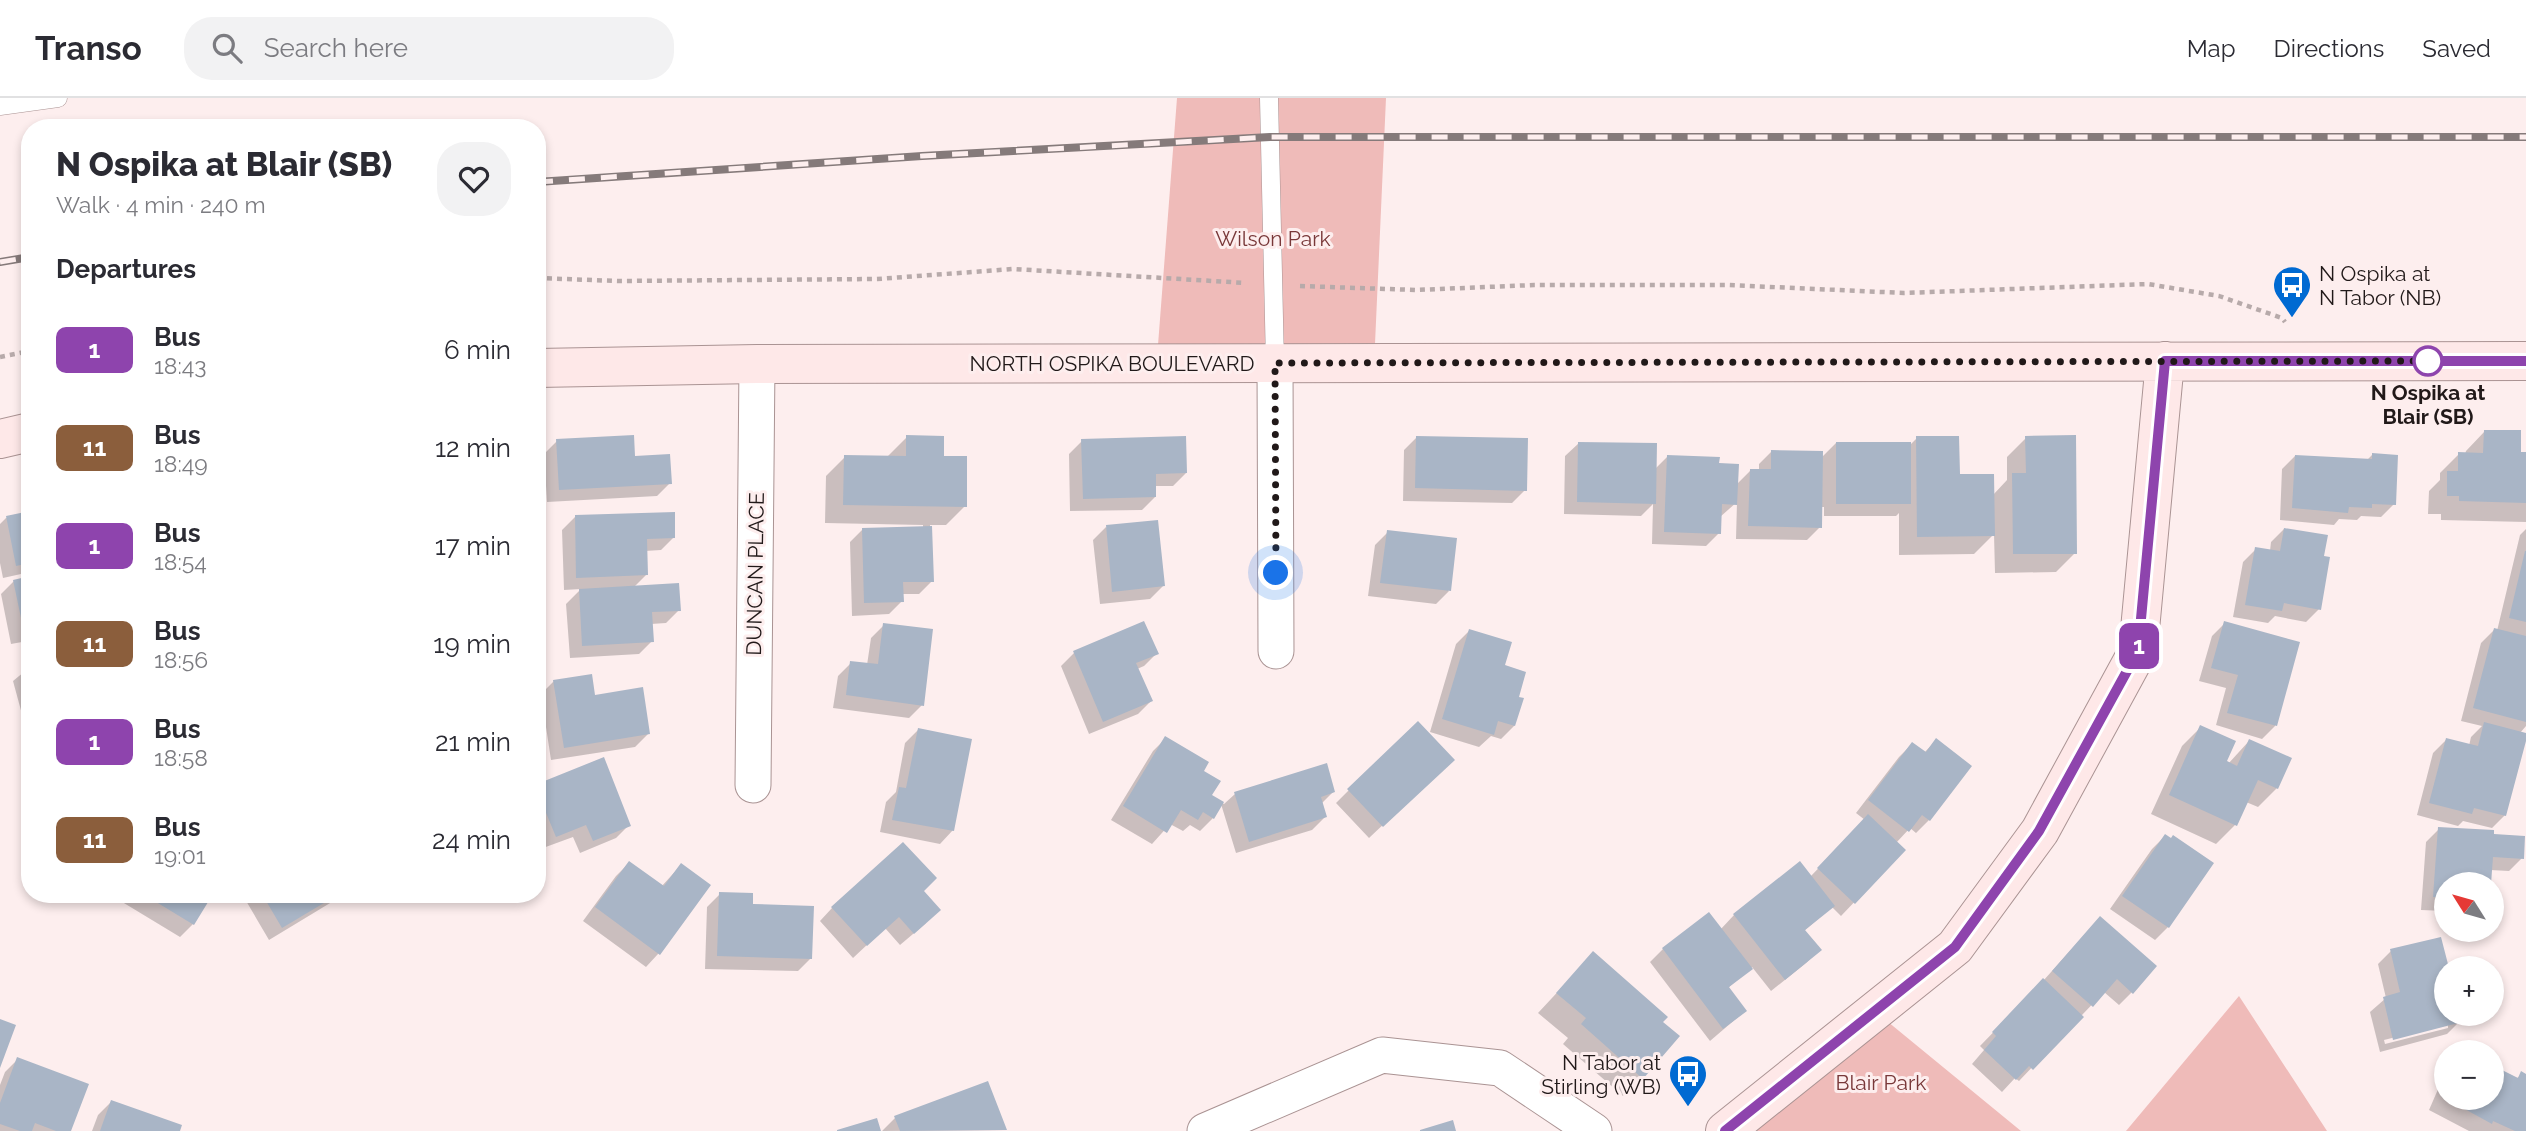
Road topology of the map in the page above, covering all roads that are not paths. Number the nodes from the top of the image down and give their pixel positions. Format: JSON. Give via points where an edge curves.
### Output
{"nodes":[{"id":1,"x":58,"y":98,"type":"edge"},
{"id":2,"x":1269,"y":98,"type":"edge"},
{"id":3,"x":0,"y":106,"type":"edge"},
{"id":4,"x":2165,"y":361,"type":"junction"},
{"id":5,"x":2526,"y":361,"type":"edge"},
{"id":6,"x":1275,"y":363,"type":"junction"},
{"id":7,"x":757,"y":364,"type":"junction"},
{"id":8,"x":546,"y":368,"type":"edge"},
{"id":9,"x":21,"y":434,"type":"edge"},
{"id":10,"x":0,"y":439,"type":"edge"},
{"id":11,"x":1276,"y":651,"type":"dead end"},
{"id":12,"x":753,"y":785,"type":"dead end"},
{"id":13,"x":1205,"y":1131,"type":"edge"},
{"id":14,"x":1594,"y":1131,"type":"edge"},
{"id":15,"x":1726,"y":1131,"type":"edge"}],
"edges":[{"from":1,"to":3,"type":"lane"},
{"from":2,"to":6,"type":"lane"},
{"from":4,"to":5,"type":"street","name":"NORTH OSPIKA BOULEVARD"},
{"from":4,"to":6,"type":"street","name":"NORTH OSPIKA BOULEVARD"},
{"from":4,"to":15,"type":"street","via":[[2138,651],[2039,831],[1955,947]]},
{"from":6,"to":7,"type":"street","name":"NORTH OSPIKA BOULEVARD"},
{"from":6,"to":11,"type":"street"},
{"from":7,"to":8,"type":"street","name":"NORTH OSPIKA BOULEVARD"},
{"from":7,"to":12,"type":"street","name":"DUNCAN PLACE"},
{"from":9,"to":10,"type":"street"},
{"from":13,"to":14,"type":"street","via":[[1382,1055],[1500,1068]]}]}
